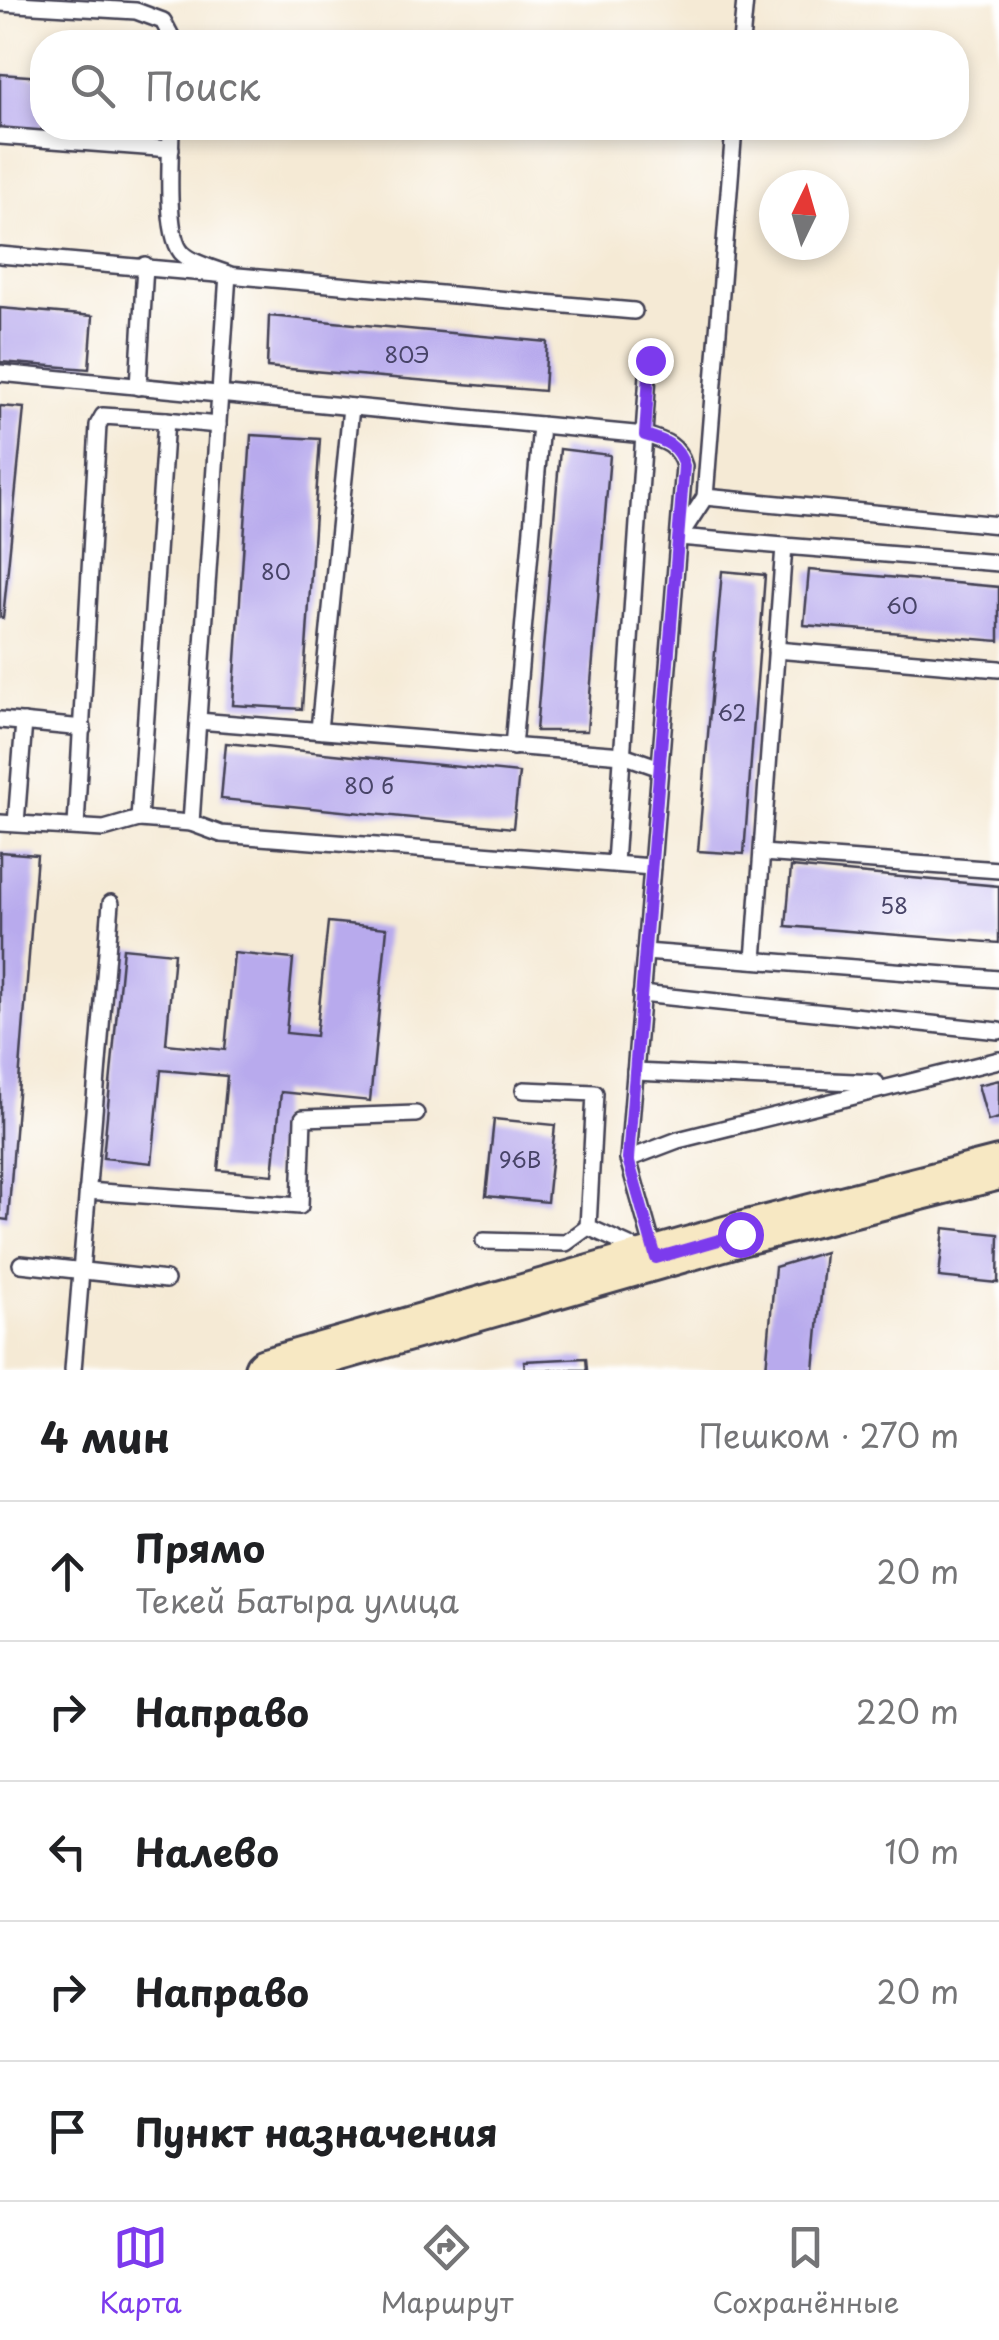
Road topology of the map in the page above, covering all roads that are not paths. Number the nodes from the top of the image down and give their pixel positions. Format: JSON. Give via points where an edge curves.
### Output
{"nodes":[{"id":1,"x":744,"y":0,"type":"edge"},
{"id":2,"x":0,"y":3,"type":"edge"},
{"id":3,"x":168,"y":30,"type":"edge"},
{"id":4,"x":742,"y":30,"type":"edge"},
{"id":5,"x":0,"y":136,"type":"edge"},
{"id":6,"x":30,"y":138,"type":"edge"},
{"id":7,"x":53,"y":140,"type":"edge"},
{"id":8,"x":171,"y":140,"type":"edge"},
{"id":9,"x":733,"y":140,"type":"edge"},
{"id":10,"x":171,"y":149,"type":"junction"},
{"id":11,"x":0,"y":255,"type":"edge"},
{"id":12,"x":145,"y":266,"type":"junction"},
{"id":13,"x":228,"y":274,"type":"junction"},
{"id":14,"x":634,"y":311,"type":"dead end"},
{"id":15,"x":650,"y":360,"type":"dead end"},
{"id":16,"x":0,"y":374,"type":"edge"},
{"id":17,"x":138,"y":387,"type":"junction"},
{"id":18,"x":222,"y":396,"type":"junction"},
{"id":19,"x":351,"y":407,"type":"junction"},
{"id":20,"x":166,"y":420,"type":"junction"},
{"id":21,"x":218,"y":425,"type":"junction"},
{"id":22,"x":541,"y":425,"type":"junction"},
{"id":23,"x":645,"y":435,"type":"junction"},
{"id":24,"x":705,"y":497,"type":"junction"},
{"id":25,"x":999,"y":526,"type":"edge"},
{"id":26,"x":679,"y":537,"type":"junction"},
{"id":27,"x":784,"y":546,"type":"junction"},
{"id":28,"x":999,"y":563,"type":"edge"},
{"id":29,"x":776,"y":650,"type":"junction"},
{"id":30,"x":999,"y":669,"type":"edge"},
{"id":31,"x":0,"y":720,"type":"edge"},
{"id":32,"x":24,"y":722,"type":"junction"},
{"id":33,"x":198,"y":722,"type":"junction"},
{"id":34,"x":83,"y":728,"type":"junction"},
{"id":35,"x":319,"y":730,"type":"junction"},
{"id":36,"x":513,"y":747,"type":"junction"},
{"id":37,"x":623,"y":755,"type":"junction"},
{"id":38,"x":660,"y":768,"type":"junction"},
{"id":39,"x":139,"y":819,"type":"junction"},
{"id":40,"x":191,"y":822,"type":"junction"},
{"id":41,"x":8,"y":823,"type":"edge"},
{"id":42,"x":76,"y":826,"type":"junction"},
{"id":43,"x":762,"y":853,"type":"junction"},
{"id":44,"x":615,"y":863,"type":"junction"},
{"id":45,"x":652,"y":867,"type":"junction"},
{"id":46,"x":999,"y":870,"type":"edge"},
{"id":47,"x":111,"y":903,"type":"dead end"},
{"id":48,"x":646,"y":952,"type":"junction"},
{"id":49,"x":754,"y":960,"type":"junction"},
{"id":50,"x":999,"y":978,"type":"edge"},
{"id":51,"x":641,"y":994,"type":"junction"},
{"id":52,"x":999,"y":1030,"type":"edge"},
{"id":53,"x":999,"y":1060,"type":"edge"},
{"id":54,"x":635,"y":1072,"type":"junction"},
{"id":55,"x":893,"y":1084,"type":"junction"},
{"id":56,"x":524,"y":1090,"type":"dead end"},
{"id":57,"x":416,"y":1114,"type":"dead end"},
{"id":58,"x":628,"y":1159,"type":"junction"},
{"id":59,"x":999,"y":1168,"type":"edge"},
{"id":60,"x":87,"y":1191,"type":"junction"},
{"id":61,"x":588,"y":1227,"type":"junction"},
{"id":62,"x":484,"y":1241,"type":"dead end"},
{"id":63,"x":656,"y":1258,"type":"junction"},
{"id":64,"x":20,"y":1264,"type":"dead end"},
{"id":65,"x":81,"y":1267,"type":"junction"},
{"id":66,"x":166,"y":1280,"type":"dead end"},
{"id":67,"x":73,"y":1370,"type":"edge"},
{"id":68,"x":266,"y":1370,"type":"edge"}],
"edges":[{"from":1,"to":4,"type":"lane"},
{"from":2,"to":3,"type":"lane","via":[[136,12],[163,21]]},
{"from":5,"to":6,"type":"lane"},
{"from":7,"to":10,"type":"lane"},
{"from":8,"to":10,"type":"lane"},
{"from":9,"to":24,"type":"lane"},
{"from":10,"to":13,"type":"lane","via":[[177,244],[184,255]]},
{"from":11,"to":12,"type":"lane"},
{"from":12,"to":13,"type":"lane"},
{"from":12,"to":17,"type":"lane"},
{"from":13,"to":14,"type":"lane"},
{"from":13,"to":18,"type":"lane"},
{"from":15,"to":23,"type":"lane"},
{"from":16,"to":17,"type":"lane"},
{"from":17,"to":18,"type":"lane"},
{"from":18,"to":19,"type":"lane"},
{"from":18,"to":21,"type":"lane"},
{"from":19,"to":22,"type":"lane"},
{"from":19,"to":35,"type":"lane"},
{"from":20,"to":21,"type":"lane"},
{"from":20,"to":34,"type":"lane","via":[[113,415],[98,425]]},
{"from":20,"to":39,"type":"lane"},
{"from":21,"to":33,"type":"lane"},
{"from":22,"to":23,"type":"lane"},
{"from":22,"to":36,"type":"lane"},
{"from":23,"to":26,"type":"lane","via":[[680,452]]},
{"from":23,"to":37,"type":"lane"},
{"from":24,"to":25,"type":"lane"},
{"from":24,"to":26,"type":"lane"},
{"from":26,"to":27,"type":"lane"},
{"from":26,"to":38,"type":"lane"},
{"from":27,"to":28,"type":"lane"},
{"from":27,"to":29,"type":"lane"},
{"from":29,"to":30,"type":"lane"},
{"from":29,"to":43,"type":"lane"},
{"from":31,"to":32,"type":"lane"},
{"from":32,"to":34,"type":"lane"},
{"from":32,"to":41,"type":"lane"},
{"from":33,"to":35,"type":"lane"},
{"from":33,"to":40,"type":"lane"},
{"from":34,"to":42,"type":"lane"},
{"from":35,"to":36,"type":"lane"},
{"from":36,"to":37,"type":"lane"},
{"from":37,"to":38,"type":"lane"},
{"from":37,"to":44,"type":"lane"},
{"from":38,"to":45,"type":"lane"},
{"from":39,"to":40,"type":"lane"},
{"from":39,"to":42,"type":"lane","via":[[104,828]]},
{"from":40,"to":44,"type":"lane","via":[[221,834]]},
{"from":41,"to":42,"type":"lane"},
{"from":43,"to":46,"type":"lane"},
{"from":43,"to":49,"type":"lane"},
{"from":44,"to":45,"type":"lane"},
{"from":45,"to":48,"type":"lane"},
{"from":47,"to":60,"type":"lane"},
{"from":48,"to":49,"type":"lane"},
{"from":48,"to":51,"type":"lane"},
{"from":49,"to":50,"type":"lane"},
{"from":51,"to":52,"type":"lane"},
{"from":51,"to":54,"type":"lane"},
{"from":53,"to":55,"type":"lane"},
{"from":54,"to":55,"type":"lane"},
{"from":54,"to":58,"type":"lane"},
{"from":55,"to":58,"type":"lane"},
{"from":56,"to":61,"type":"lane","via":[[595,1093]]},
{"from":57,"to":60,"type":"lane","via":[[303,1118],[300,1206]]},
{"from":58,"to":63,"type":"lane"},
{"from":59,"to":63,"type":"street"},
{"from":60,"to":65,"type":"lane"},
{"from":61,"to":62,"type":"lane","via":[[566,1243]]},
{"from":61,"to":63,"type":"lane"},
{"from":63,"to":68,"type":"street"},
{"from":64,"to":65,"type":"lane"},
{"from":65,"to":66,"type":"lane"},
{"from":65,"to":67,"type":"lane"}]}
